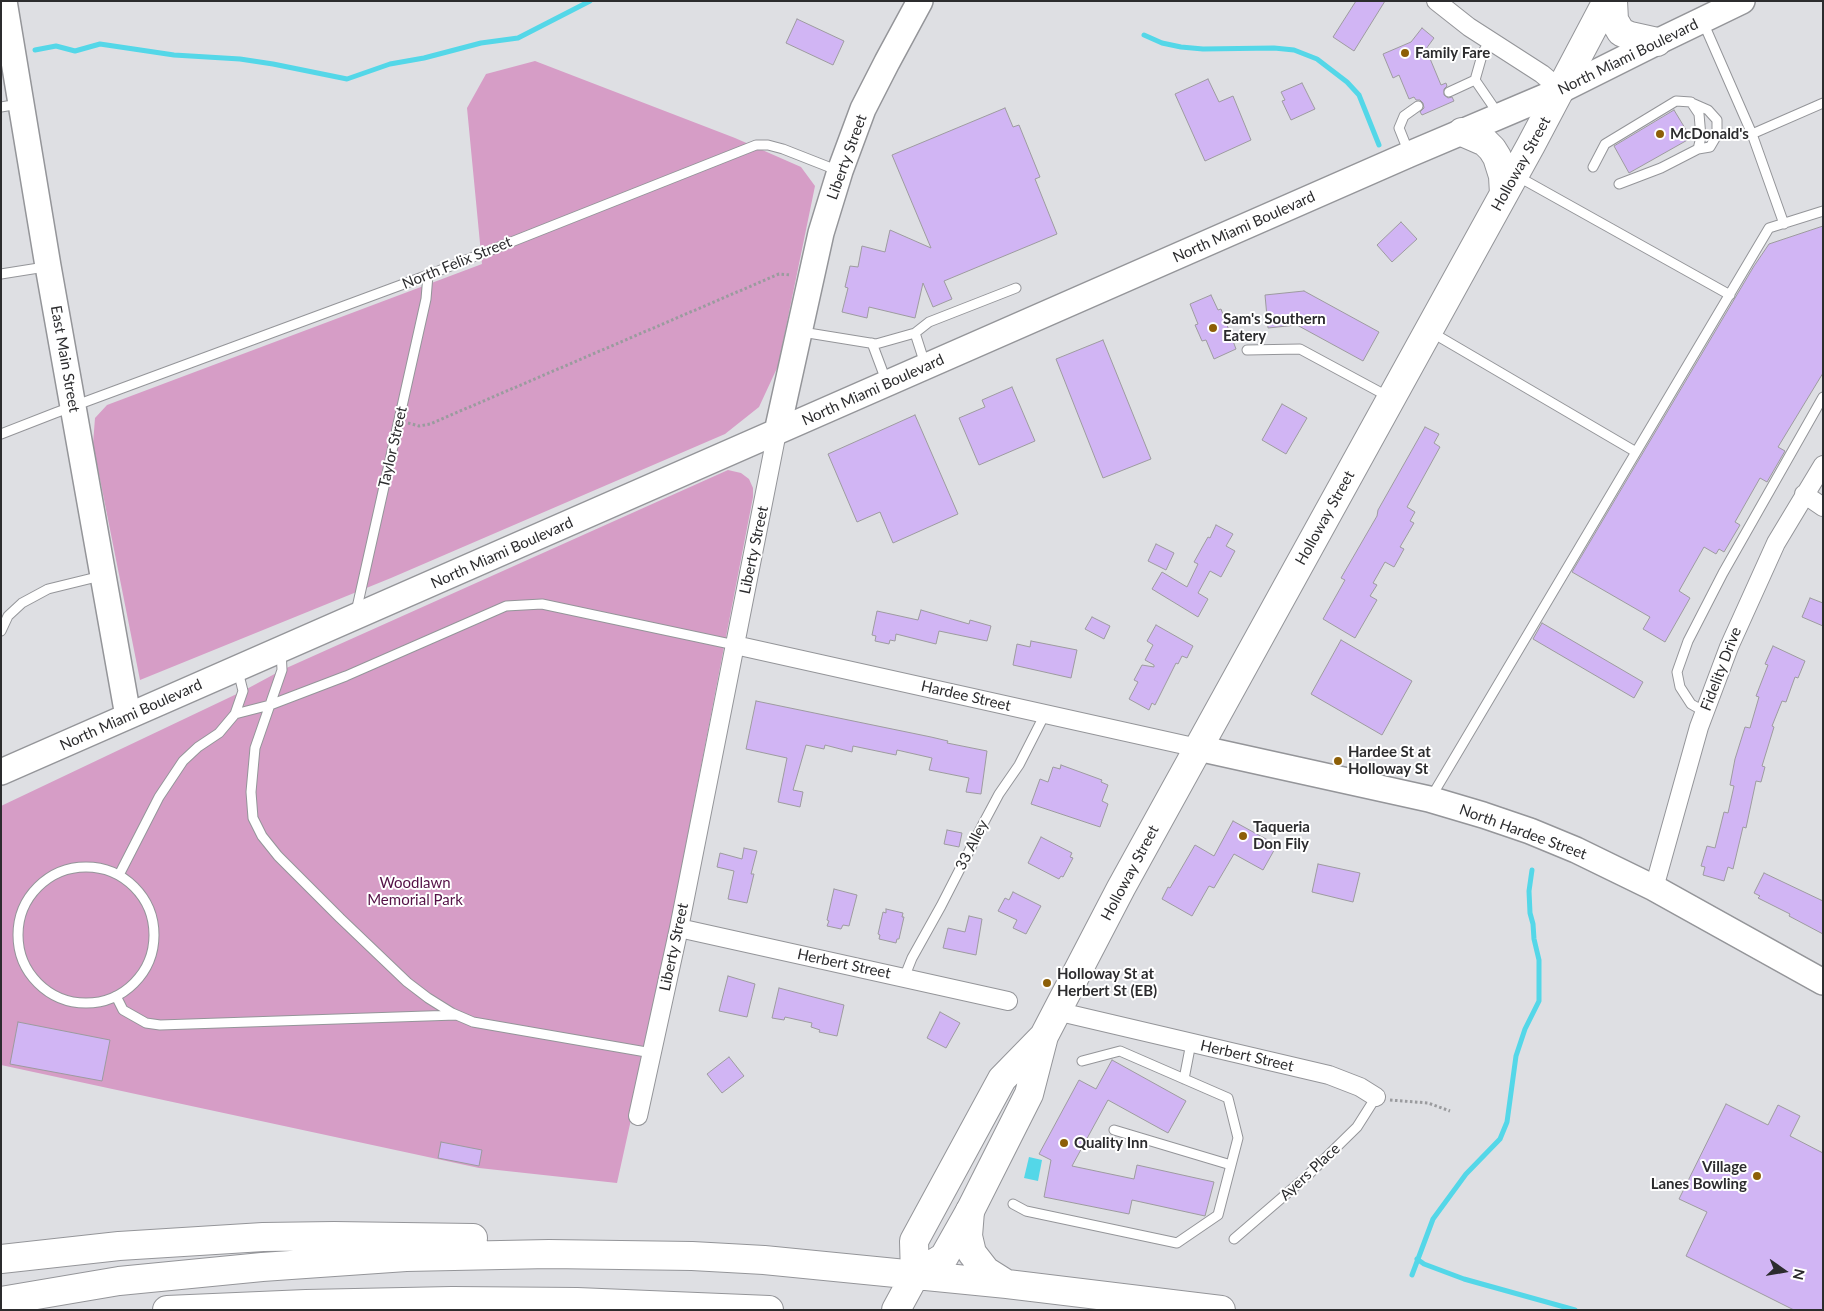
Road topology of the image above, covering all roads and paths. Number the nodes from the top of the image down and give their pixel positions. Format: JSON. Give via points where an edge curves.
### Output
{"nodes":[{"id":1,"x":4,"y":1,"type":"edge"},
{"id":2,"x":920,"y":1,"type":"edge"},
{"id":3,"x":1436,"y":1,"type":"edge"},
{"id":4,"x":1607,"y":1,"type":"edge"},
{"id":5,"x":1613,"y":1,"type":"edge"},
{"id":6,"x":1742,"y":1,"type":"edge"},
{"id":7,"x":1702,"y":20,"type":"junction"},
{"id":8,"x":1490,"y":41,"type":"junction"},
{"id":9,"x":1657,"y":42,"type":"junction"},
{"id":10,"x":1475,"y":80,"type":"junction"},
{"id":11,"x":1562,"y":90,"type":"junction"},
{"id":12,"x":1449,"y":92,"type":"dead end"},
{"id":13,"x":1691,"y":102,"type":"junction"},
{"id":14,"x":1823,"y":103,"type":"edge"},
{"id":15,"x":11,"y":105,"type":"edge"},
{"id":16,"x":1418,"y":106,"type":"dead end"},
{"id":17,"x":1499,"y":116,"type":"junction"},
{"id":18,"x":1462,"y":132,"type":"junction"},
{"id":19,"x":1752,"y":134,"type":"junction"},
{"id":20,"x":1698,"y":150,"type":"junction"},
{"id":21,"x":1410,"y":154,"type":"junction"},
{"id":22,"x":1593,"y":167,"type":"dead end"},
{"id":23,"x":840,"y":172,"type":"junction"},
{"id":24,"x":1510,"y":184,"type":"junction"},
{"id":25,"x":1619,"y":184,"type":"dead end"},
{"id":26,"x":1823,"y":211,"type":"edge"},
{"id":27,"x":1784,"y":224,"type":"junction"},
{"id":28,"x":48,"y":266,"type":"junction"},
{"id":29,"x":1,"y":274,"type":"edge"},
{"id":30,"x":788,"y":274,"type":"dead end"},
{"id":31,"x":428,"y":275,"type":"junction"},
{"id":32,"x":1016,"y":288,"type":"dead end"},
{"id":33,"x":1730,"y":295,"type":"junction"},
{"id":34,"x":1428,"y":331,"type":"junction"},
{"id":35,"x":799,"y":332,"type":"junction"},
{"id":36,"x":915,"y":333,"type":"junction"},
{"id":37,"x":872,"y":343,"type":"junction"},
{"id":38,"x":1247,"y":350,"type":"dead end"},
{"id":39,"x":926,"y":367,"type":"junction"},
{"id":40,"x":887,"y":384,"type":"junction"},
{"id":41,"x":1823,"y":396,"type":"edge"},
{"id":42,"x":1391,"y":399,"type":"junction"},
{"id":43,"x":74,"y":406,"type":"junction"},
{"id":44,"x":399,"y":421,"type":"junction"},
{"id":45,"x":777,"y":432,"type":"junction"},
{"id":46,"x":1,"y":434,"type":"edge"},
{"id":47,"x":1636,"y":452,"type":"junction"},
{"id":48,"x":1823,"y":465,"type":"edge"},
{"id":49,"x":1804,"y":494,"type":"junction"},
{"id":50,"x":1823,"y":507,"type":"edge"},
{"id":51,"x":103,"y":575,"type":"junction"},
{"id":52,"x":354,"y":618,"type":"junction"},
{"id":53,"x":1,"y":630,"type":"edge"},
{"id":54,"x":734,"y":645,"type":"junction"},
{"id":55,"x":281,"y":649,"type":"junction"},
{"id":56,"x":238,"y":668,"type":"junction"},
{"id":57,"x":270,"y":705,"type":"junction"},
{"id":58,"x":1705,"y":712,"type":"junction"},
{"id":59,"x":235,"y":714,"type":"junction"},
{"id":60,"x":1045,"y":714,"type":"junction"},
{"id":61,"x":128,"y":716,"type":"junction"},
{"id":62,"x":1198,"y":748,"type":"junction"},
{"id":63,"x":1,"y":772,"type":"edge"},
{"id":64,"x":1429,"y":799,"type":"junction"},
{"id":65,"x":119,"y":875,"type":"junction"},
{"id":66,"x":1654,"y":888,"type":"junction"},
{"id":67,"x":679,"y":928,"type":"junction"},
{"id":68,"x":904,"y":978,"type":"junction"},
{"id":69,"x":1823,"y":982,"type":"edge"},
{"id":70,"x":116,"y":996,"type":"junction"},
{"id":71,"x":1008,"y":1001,"type":"dead end"},
{"id":72,"x":1056,"y":1011,"type":"junction"},
{"id":73,"x":457,"y":1015,"type":"junction"},
{"id":74,"x":1044,"y":1036,"type":"junction"},
{"id":75,"x":1192,"y":1043,"type":"junction"},
{"id":76,"x":652,"y":1053,"type":"junction"},
{"id":77,"x":1082,"y":1061,"type":"dead end"},
{"id":78,"x":1184,"y":1079,"type":"junction"},
{"id":79,"x":1376,"y":1097,"type":"junction"},
{"id":80,"x":1450,"y":1111,"type":"dead end"},
{"id":81,"x":638,"y":1116,"type":"dead end"},
{"id":82,"x":1114,"y":1130,"type":"dead end"},
{"id":83,"x":1231,"y":1165,"type":"junction"},
{"id":84,"x":1013,"y":1204,"type":"dead end"},
{"id":85,"x":970,"y":1211,"type":"junction"},
{"id":86,"x":1234,"y":1239,"type":"dead end"},
{"id":87,"x":621,"y":1254,"type":"junction"},
{"id":88,"x":1,"y":1259,"type":"edge"},
{"id":89,"x":915,"y":1275,"type":"junction"},
{"id":90,"x":1007,"y":1284,"type":"junction"},
{"id":91,"x":1,"y":1301,"type":"edge"},
{"id":92,"x":167,"y":1310,"type":"edge"},
{"id":93,"x":769,"y":1310,"type":"edge"},
{"id":94,"x":896,"y":1310,"type":"edge"},
{"id":95,"x":1221,"y":1310,"type":"edge"}],
"edges":[{"from":1,"to":15,"type":"street","name":"East Main Street"},
{"from":2,"to":23,"type":"street","name":"Liberty Street","via":[[864,110]]},
{"from":3,"to":8,"type":"street"},
{"from":4,"to":11,"type":"main road","name":"Holloway Street"},
{"from":5,"to":9,"type":"main road","via":[[1614,20],[1621,32]]},
{"from":6,"to":7,"type":"street","name":"North Miami Boulevard"},
{"from":7,"to":9,"type":"street","name":"North Miami Boulevard"},
{"from":7,"to":19,"type":"lane"},
{"from":8,"to":10,"type":"lane","via":[[1483,52]]},
{"from":8,"to":11,"type":"street"},
{"from":9,"to":11,"type":"street","name":"North Miami Boulevard"},
{"from":10,"to":12,"type":"lane"},
{"from":10,"to":17,"type":"lane"},
{"from":11,"to":17,"type":"street","name":"North Miami Boulevard"},
{"from":11,"to":24,"type":"main road","name":"Holloway Street"},
{"from":13,"to":20,"type":"lane","via":[[1700,114]]},
{"from":13,"to":20,"type":"lane","via":[[1708,110],[1717,120],[1717,135],[1710,148]]},
{"from":13,"to":22,"type":"lane","via":[[1676,101],[1605,144]]},
{"from":14,"to":19,"type":"lane"},
{"from":15,"to":28,"type":"street","name":"East Main Street"},
{"from":16,"to":21,"type":"lane","via":[[1404,116],[1399,128]]},
{"from":17,"to":18,"type":"street","name":"North Miami Boulevard"},
{"from":18,"to":21,"type":"street","name":"North Miami Boulevard"},
{"from":18,"to":24,"type":"main road","via":[[1492,148],[1503,176]]},
{"from":19,"to":27,"type":"lane"},
{"from":20,"to":25,"type":"lane"},
{"from":21,"to":39,"type":"street","name":"North Miami Boulevard"},
{"from":23,"to":31,"type":"lane","name":"North Felix Street","via":[[783,148],[756,145]]},
{"from":23,"to":35,"type":"street","name":"Liberty Street","via":[[821,233]]},
{"from":24,"to":33,"type":"lane"},
{"from":24,"to":34,"type":"main road","name":"Holloway Street"},
{"from":26,"to":27,"type":"lane"},
{"from":27,"to":33,"type":"lane","via":[[1770,228]]},
{"from":28,"to":29,"type":"lane"},
{"from":28,"to":43,"type":"street","name":"East Main Street"},
{"from":30,"to":44,"type":"path","via":[[779,274],[430,424],[419,426]]},
{"from":31,"to":43,"type":"lane","name":"North Felix Street"},
{"from":31,"to":44,"type":"lane","name":"Taylor Street","via":[[426,299]]},
{"from":32,"to":36,"type":"lane","via":[[928,322]]},
{"from":33,"to":47,"type":"lane"},
{"from":34,"to":42,"type":"main road","name":"Holloway Street"},
{"from":34,"to":47,"type":"lane"},
{"from":35,"to":37,"type":"lane"},
{"from":35,"to":45,"type":"street","name":"Liberty Street"},
{"from":36,"to":37,"type":"lane"},
{"from":36,"to":39,"type":"lane"},
{"from":37,"to":40,"type":"lane"},
{"from":38,"to":42,"type":"lane","via":[[1300,349]]},
{"from":39,"to":40,"type":"street","name":"North Miami Boulevard"},
{"from":40,"to":45,"type":"street","name":"North Miami Boulevard"},
{"from":41,"to":58,"type":"lane","via":[[1688,641],[1677,672],[1680,687],[1691,704]]},
{"from":42,"to":62,"type":"main road","name":"Holloway Street"},
{"from":43,"to":46,"type":"lane","name":"North Felix Street"},
{"from":43,"to":51,"type":"street","name":"East Main Street"},
{"from":44,"to":52,"type":"lane","name":"Taylor Street"},
{"from":45,"to":52,"type":"street","name":"North Miami Boulevard"},
{"from":45,"to":54,"type":"street","name":"Liberty Street"},
{"from":47,"to":64,"type":"lane"},
{"from":48,"to":49,"type":"street","name":"Fidelity Drive"},
{"from":49,"to":50,"type":"street"},
{"from":49,"to":58,"type":"street","name":"Fidelity Drive","via":[[1760,575]]},
{"from":51,"to":53,"type":"lane","via":[[48,589],[22,603],[8,616]]},
{"from":51,"to":61,"type":"street","name":"East Main Street"},
{"from":52,"to":55,"type":"street","name":"North Miami Boulevard"},
{"from":54,"to":57,"type":"lane","via":[[542,604],[506,606],[346,676]]},
{"from":54,"to":60,"type":"street","name":"Hardee Street"},
{"from":54,"to":67,"type":"street","name":"Liberty Street"},
{"from":55,"to":56,"type":"street","name":"North Miami Boulevard"},
{"from":55,"to":57,"type":"lane","via":[[282,670]]},
{"from":56,"to":59,"type":"lane","via":[[243,691]]},
{"from":56,"to":61,"type":"street","name":"North Miami Boulevard"},
{"from":57,"to":59,"type":"lane"},
{"from":57,"to":73,"type":"lane","via":[[255,748],[252,772],[253,818],[262,836],[278,856],[407,982]]},
{"from":58,"to":66,"type":"street","name":"Fidelity Drive"},
{"from":59,"to":65,"type":"lane","via":[[219,733],[183,761],[158,797]]},
{"from":60,"to":62,"type":"street","name":"Hardee Street"},
{"from":60,"to":68,"type":"lane","name":"33 Alley","via":[[1019,765],[999,794]]},
{"from":61,"to":63,"type":"street","name":"North Miami Boulevard"},
{"from":62,"to":64,"type":"street","name":"North Hardee Street"},
{"from":62,"to":72,"type":"main road","name":"Holloway Street"},
{"from":64,"to":66,"type":"street","name":"North Hardee Street","via":[[1530,831]]},
{"from":65,"to":70,"type":"lane","via":[[146,903],[154,932],[148,964],[131,986]]},
{"from":65,"to":70,"type":"lane","via":[[90,867],[52,875],[26,902],[17,937],[24,965],[32,978],[55,997],[86,1004]]},
{"from":66,"to":69,"type":"street","name":"North Hardee Street"},
{"from":67,"to":68,"type":"street","name":"Herbert Street"},
{"from":67,"to":76,"type":"street","name":"Liberty Street"},
{"from":68,"to":71,"type":"street","name":"Herbert Street"},
{"from":70,"to":73,"type":"lane","via":[[123,1010],[146,1023],[160,1025]]},
{"from":72,"to":74,"type":"main road","name":"Holloway Street"},
{"from":72,"to":75,"type":"street","name":"Herbert Street"},
{"from":73,"to":76,"type":"lane","via":[[473,1022]]},
{"from":74,"to":85,"type":"main road","name":"Holloway Street","via":[[1029,1094]]},
{"from":74,"to":89,"type":"main road","name":"Holloway Street","via":[[1002,1079],[914,1241]]},
{"from":75,"to":78,"type":"lane"},
{"from":75,"to":79,"type":"street","name":"Herbert Street","via":[[1329,1075]]},
{"from":76,"to":81,"type":"street","name":"Liberty Street"},
{"from":77,"to":78,"type":"lane","via":[[1120,1051]]},
{"from":78,"to":83,"type":"lane","via":[[1228,1098],[1238,1138]]},
{"from":79,"to":80,"type":"path","via":[[1428,1103]]},
{"from":79,"to":86,"type":"lane","name":"Ayers Place","via":[[1357,1127],[1306,1177]]},
{"from":82,"to":83,"type":"lane"},
{"from":83,"to":84,"type":"lane","via":[[1218,1215],[1177,1243],[1026,1211]]},
{"from":85,"to":89,"type":"main road","name":"Holloway Street","via":[[944,1257]]},
{"from":85,"to":90,"type":"main road","via":[[968,1236],[972,1253],[986,1271]]},
{"from":87,"to":88,"type":"main road","via":[[515,1240],[334,1236],[137,1244]]},
{"from":87,"to":89,"type":"main road","via":[[764,1260]]},
{"from":87,"to":91,"type":"main road","via":[[406,1257],[280,1265],[119,1281]]},
{"from":89,"to":90,"type":"main road"},
{"from":89,"to":94,"type":"main road","name":"Holloway Street"},
{"from":90,"to":95,"type":"main road"},
{"from":92,"to":93,"type":"main road","via":[[462,1301]]}]}
